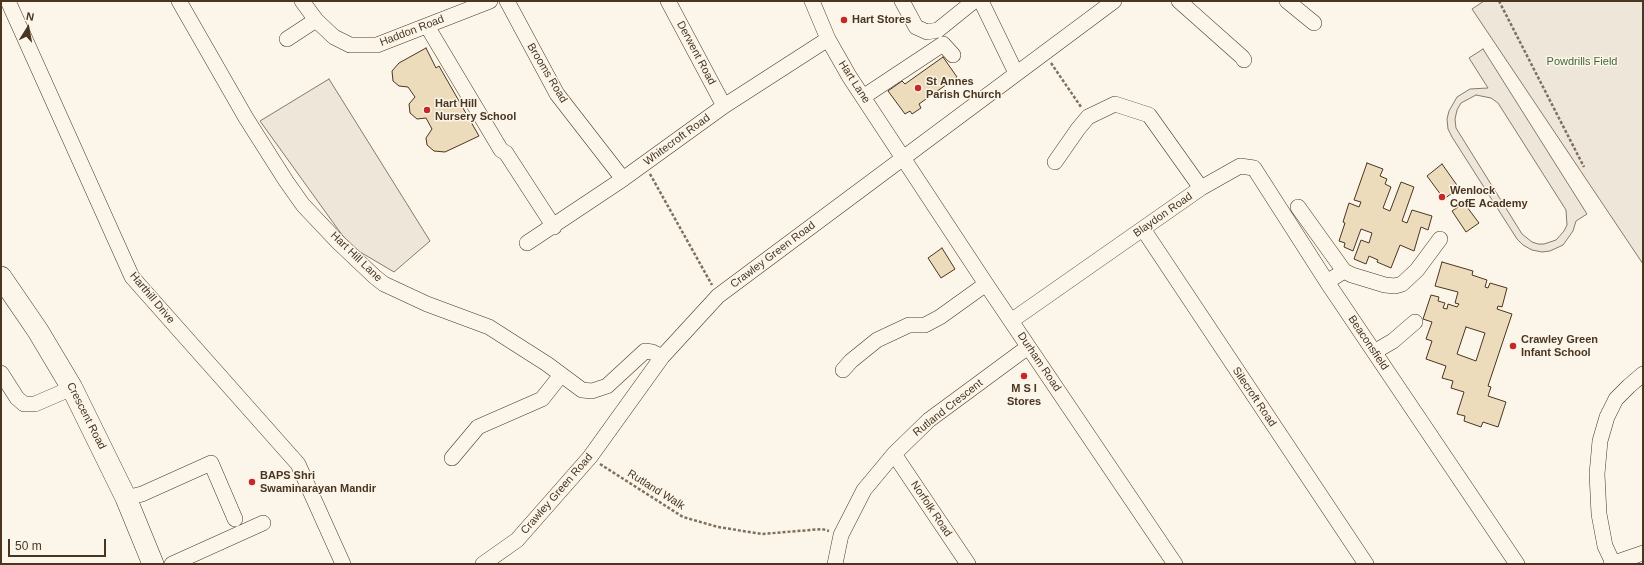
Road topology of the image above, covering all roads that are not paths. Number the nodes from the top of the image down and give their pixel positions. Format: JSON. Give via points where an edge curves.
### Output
{"nodes":[{"id":1,"x":8,"y":1,"type":"edge"},
{"id":2,"x":179,"y":1,"type":"edge"},
{"id":3,"x":302,"y":1,"type":"edge"},
{"id":4,"x":490,"y":1,"type":"edge"},
{"id":5,"x":506,"y":1,"type":"edge"},
{"id":6,"x":668,"y":1,"type":"edge"},
{"id":7,"x":812,"y":1,"type":"edge"},
{"id":8,"x":902,"y":1,"type":"edge"},
{"id":9,"x":974,"y":1,"type":"edge"},
{"id":10,"x":981,"y":1,"type":"edge"},
{"id":11,"x":1114,"y":1,"type":"edge"},
{"id":12,"x":1180,"y":1,"type":"edge"},
{"id":13,"x":1288,"y":1,"type":"edge"},
{"id":14,"x":316,"y":20,"type":"junction"},
{"id":15,"x":1314,"y":23,"type":"dead end"},
{"id":16,"x":427,"y":26,"type":"junction"},
{"id":17,"x":287,"y":39,"type":"dead end"},
{"id":18,"x":828,"y":39,"type":"junction"},
{"id":19,"x":953,"y":55,"type":"dead end"},
{"id":20,"x":1244,"y":60,"type":"dead end"},
{"id":21,"x":1016,"y":73,"type":"junction"},
{"id":22,"x":863,"y":97,"type":"junction"},
{"id":23,"x":724,"y":106,"type":"junction"},
{"id":24,"x":904,"y":159,"type":"junction"},
{"id":25,"x":1055,"y":162,"type":"dead end"},
{"id":26,"x":623,"y":179,"type":"junction"},
{"id":27,"x":1201,"y":188,"type":"junction"},
{"id":28,"x":1298,"y":207,"type":"dead end"},
{"id":29,"x":554,"y":227,"type":"junction"},
{"id":30,"x":1143,"y":229,"type":"junction"},
{"id":31,"x":1440,"y":239,"type":"dead end"},
{"id":32,"x":527,"y":243,"type":"dead end"},
{"id":33,"x":1344,"y":271,"type":"junction"},
{"id":34,"x":2,"y":281,"type":"edge"},
{"id":35,"x":1327,"y":282,"type":"junction"},
{"id":36,"x":986,"y":284,"type":"junction"},
{"id":37,"x":1011,"y":321,"type":"junction"},
{"id":38,"x":1416,"y":322,"type":"dead end"},
{"id":39,"x":1028,"y":347,"type":"junction"},
{"id":40,"x":1374,"y":352,"type":"junction"},
{"id":41,"x":662,"y":357,"type":"junction"},
{"id":42,"x":843,"y":370,"type":"dead end"},
{"id":43,"x":1,"y":373,"type":"edge"},
{"id":44,"x":1643,"y":374,"type":"edge"},
{"id":45,"x":561,"y":375,"type":"junction"},
{"id":46,"x":72,"y":388,"type":"junction"},
{"id":47,"x":894,"y":454,"type":"junction"},
{"id":48,"x":452,"y":458,"type":"dead end"},
{"id":49,"x":126,"y":498,"type":"junction"},
{"id":50,"x":235,"y":519,"type":"dead end"},
{"id":51,"x":263,"y":524,"type":"dead end"},
{"id":52,"x":1643,"y":553,"type":"edge"},
{"id":53,"x":153,"y":564,"type":"edge"},
{"id":54,"x":172,"y":564,"type":"edge"},
{"id":55,"x":343,"y":564,"type":"edge"},
{"id":56,"x":483,"y":564,"type":"edge"},
{"id":57,"x":835,"y":564,"type":"edge"},
{"id":58,"x":968,"y":564,"type":"edge"},
{"id":59,"x":1175,"y":564,"type":"edge"},
{"id":60,"x":1366,"y":564,"type":"edge"},
{"id":61,"x":1517,"y":564,"type":"edge"},
{"id":62,"x":1612,"y":564,"type":"edge"}],
"edges":[{"from":1,"to":55,"type":"street","name":"Harthill Drive","via":[[132,277],[298,464]]},
{"from":2,"to":45,"type":"street","name":"Hart Hill Lane","via":[[246,118],[286,181],[303,205],[349,252],[384,284],[489,327]]},
{"from":3,"to":14,"type":"street","name":"Haddon Road"},
{"from":4,"to":16,"type":"street","name":"Haddon Road"},
{"from":5,"to":26,"type":"street","name":"Brooms Road","via":[[557,94]]},
{"from":6,"to":23,"type":"street","name":"Derwent Road"},
{"from":7,"to":18,"type":"street","name":"Hart Lane"},
{"from":8,"to":9,"type":"street","via":[[916,27],[927,32],[938,30]]},
{"from":10,"to":21,"type":"street"},
{"from":11,"to":21,"type":"street","name":"Crawley Green Road"},
{"from":12,"to":20,"type":"street"},
{"from":13,"to":15,"type":"street"},
{"from":14,"to":16,"type":"street","name":"Haddon Road","via":[[334,37],[350,45],[377,45]]},
{"from":14,"to":17,"type":"street"},
{"from":16,"to":29,"type":"street","via":[[501,150],[506,153]]},
{"from":18,"to":22,"type":"street","name":"Hart Lane"},
{"from":18,"to":23,"type":"street","name":"Whitecroft Road"},
{"from":19,"to":22,"type":"street","via":[[943,44]]},
{"from":21,"to":24,"type":"street","name":"Crawley Green Road"},
{"from":22,"to":24,"type":"street","name":"Hart Lane"},
{"from":23,"to":26,"type":"street","name":"Whitecroft Road"},
{"from":24,"to":36,"type":"street","name":"Durham Road"},
{"from":24,"to":41,"type":"street","name":"Crawley Green Road","via":[[718,296]]},
{"from":25,"to":27,"type":"street","name":"Blaydon Road","via":[[1088,117],[1115,104],[1148,115]]},
{"from":26,"to":29,"type":"street","name":"Whitecroft Road"},
{"from":27,"to":30,"type":"street","name":"Blaydon Road"},
{"from":27,"to":35,"type":"street","name":"Beaconsfield","via":[[1240,166],[1254,168]]},
{"from":28,"to":33,"type":"street"},
{"from":29,"to":32,"type":"street","name":"Whitecroft Road"},
{"from":30,"to":37,"type":"street","name":"Blaydon Road"},
{"from":30,"to":60,"type":"street","name":"Silecroft Road"},
{"from":31,"to":33,"type":"street","via":[[1417,270],[1402,284],[1385,285]]},
{"from":33,"to":35,"type":"street"},
{"from":34,"to":46,"type":"highway","name":"Crescent Road","via":[[38,330]]},
{"from":35,"to":40,"type":"street","name":"Beaconsfield"},
{"from":36,"to":37,"type":"street","name":"Durham Road"},
{"from":36,"to":42,"type":"street","via":[[925,325],[909,325],[877,340]]},
{"from":37,"to":39,"type":"street","name":"Durham Road"},
{"from":38,"to":40,"type":"street","via":[[1393,341]]},
{"from":39,"to":47,"type":"street","name":"Rutland Crescent","via":[[929,420]]},
{"from":39,"to":59,"type":"street","name":"Durham Road"},
{"from":40,"to":61,"type":"street","name":"Beaconsfield"},
{"from":41,"to":45,"type":"street","name":"Hart Hill Lane","via":[[645,351],[607,386],[592,391],[582,390]]},
{"from":41,"to":56,"type":"street","name":"Crawley Green Road","via":[[590,458],[517,540]]},
{"from":43,"to":46,"type":"street","via":[[17,398],[24,404],[35,404]]},
{"from":44,"to":62,"type":"street","via":[[1616,399],[1607,416],[1600,441],[1597,474],[1599,514],[1605,546]]},
{"from":45,"to":48,"type":"street","via":[[542,399],[478,427]]},
{"from":46,"to":49,"type":"highway","name":"Crescent Road"},
{"from":47,"to":57,"type":"street","name":"Rutland Crescent","via":[[864,490],[841,535]]},
{"from":47,"to":58,"type":"street","name":"Norfolk Road"},
{"from":49,"to":50,"type":"street","via":[[142,494],[211,463]]},
{"from":49,"to":53,"type":"highway","name":"Crescent Road"},
{"from":51,"to":54,"type":"street"},
{"from":52,"to":62,"type":"street"}]}
